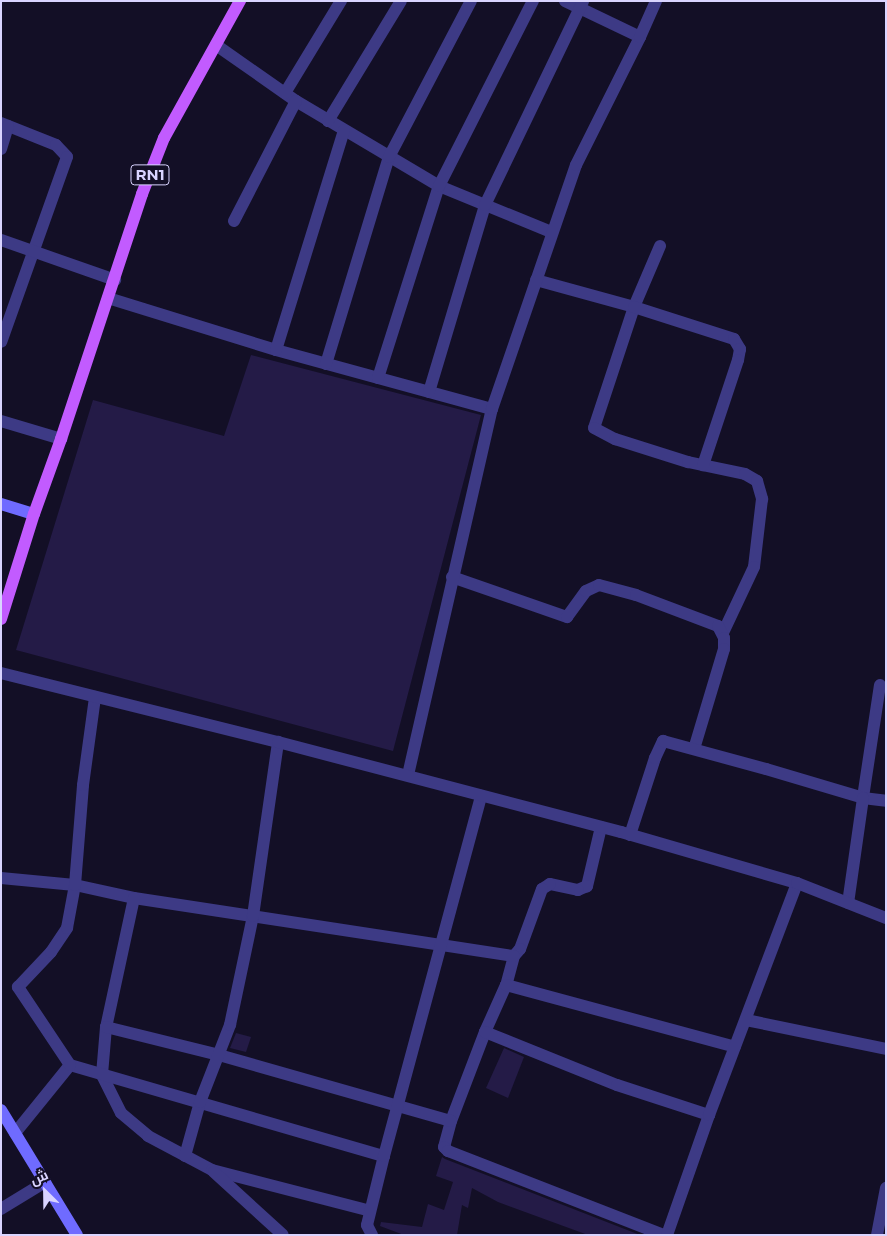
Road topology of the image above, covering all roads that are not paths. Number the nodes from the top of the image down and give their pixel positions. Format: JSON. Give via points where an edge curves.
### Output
{"nodes":[{"id":1,"x":240,"y":1,"type":"edge"},
{"id":2,"x":340,"y":1,"type":"edge"},
{"id":3,"x":401,"y":1,"type":"edge"},
{"id":4,"x":470,"y":1,"type":"edge"},
{"id":5,"x":533,"y":1,"type":"edge"},
{"id":6,"x":565,"y":1,"type":"edge"},
{"id":7,"x":656,"y":1,"type":"edge"},
{"id":8,"x":581,"y":6,"type":"edge"},
{"id":9,"x":640,"y":37,"type":"junction"},
{"id":10,"x":216,"y":44,"type":"junction"},
{"id":11,"x":285,"y":93,"type":"junction"},
{"id":12,"x":296,"y":101,"type":"junction"},
{"id":13,"x":328,"y":120,"type":"junction"},
{"id":14,"x":5,"y":125,"type":"edge"},
{"id":15,"x":344,"y":130,"type":"junction"},
{"id":16,"x":1,"y":149,"type":"edge"},
{"id":17,"x":389,"y":157,"type":"junction"},
{"id":18,"x":440,"y":186,"type":"junction"},
{"id":19,"x":485,"y":205,"type":"junction"},
{"id":20,"x":234,"y":221,"type":"dead end"},
{"id":21,"x":551,"y":232,"type":"junction"},
{"id":22,"x":1,"y":240,"type":"edge"},
{"id":23,"x":660,"y":246,"type":"dead end"},
{"id":24,"x":34,"y":252,"type":"junction"},
{"id":25,"x":115,"y":280,"type":"junction"},
{"id":26,"x":536,"y":280,"type":"junction"},
{"id":27,"x":108,"y":298,"type":"junction"},
{"id":28,"x":634,"y":307,"type":"junction"},
{"id":29,"x":1,"y":342,"type":"edge"},
{"id":30,"x":276,"y":350,"type":"junction"},
{"id":31,"x":326,"y":364,"type":"junction"},
{"id":32,"x":378,"y":378,"type":"junction"},
{"id":33,"x":429,"y":392,"type":"junction"},
{"id":34,"x":492,"y":409,"type":"junction"},
{"id":35,"x":1,"y":421,"type":"edge"},
{"id":36,"x":61,"y":439,"type":"junction"},
{"id":37,"x":702,"y":465,"type":"junction"},
{"id":38,"x":1,"y":504,"type":"edge"},
{"id":39,"x":34,"y":514,"type":"junction"},
{"id":40,"x":452,"y":577,"type":"junction"},
{"id":41,"x":1,"y":619,"type":"edge"},
{"id":42,"x":723,"y":633,"type":"junction"},
{"id":43,"x":1,"y":674,"type":"edge"},
{"id":44,"x":880,"y":685,"type":"dead end"},
{"id":45,"x":95,"y":697,"type":"junction"},
{"id":46,"x":278,"y":742,"type":"junction"},
{"id":47,"x":694,"y":749,"type":"junction"},
{"id":48,"x":408,"y":776,"type":"junction"},
{"id":49,"x":481,"y":796,"type":"junction"},
{"id":50,"x":863,"y":798,"type":"junction"},
{"id":51,"x":886,"y":801,"type":"edge"},
{"id":52,"x":601,"y":827,"type":"junction"},
{"id":53,"x":630,"y":835,"type":"junction"},
{"id":54,"x":1,"y":878,"type":"edge"},
{"id":55,"x":797,"y":883,"type":"junction"},
{"id":56,"x":75,"y":885,"type":"junction"},
{"id":57,"x":134,"y":898,"type":"junction"},
{"id":58,"x":848,"y":903,"type":"junction"},
{"id":59,"x":253,"y":916,"type":"junction"},
{"id":60,"x":886,"y":918,"type":"edge"},
{"id":61,"x":440,"y":944,"type":"junction"},
{"id":62,"x":514,"y":956,"type":"junction"},
{"id":63,"x":506,"y":985,"type":"junction"},
{"id":64,"x":746,"y":1020,"type":"junction"},
{"id":65,"x":106,"y":1027,"type":"junction"},
{"id":66,"x":485,"y":1032,"type":"junction"},
{"id":67,"x":735,"y":1046,"type":"junction"},
{"id":68,"x":886,"y":1049,"type":"edge"},
{"id":69,"x":219,"y":1055,"type":"junction"},
{"id":70,"x":70,"y":1065,"type":"junction"},
{"id":71,"x":102,"y":1075,"type":"junction"},
{"id":72,"x":200,"y":1102,"type":"junction"},
{"id":73,"x":398,"y":1107,"type":"junction"},
{"id":74,"x":1,"y":1110,"type":"edge"},
{"id":75,"x":709,"y":1115,"type":"junction"},
{"id":76,"x":451,"y":1121,"type":"junction"},
{"id":77,"x":15,"y":1133,"type":"junction"},
{"id":78,"x":185,"y":1156,"type":"junction"},
{"id":79,"x":384,"y":1156,"type":"junction"},
{"id":80,"x":212,"y":1170,"type":"junction"},
{"id":81,"x":45,"y":1182,"type":"junction"},
{"id":82,"x":886,"y":1188,"type":"edge"},
{"id":83,"x":1,"y":1209,"type":"edge"},
{"id":84,"x":370,"y":1211,"type":"junction"},
{"id":85,"x":77,"y":1235,"type":"edge"},
{"id":86,"x":283,"y":1235,"type":"edge"},
{"id":87,"x":372,"y":1235,"type":"edge"},
{"id":88,"x":663,"y":1235,"type":"edge"},
{"id":89,"x":667,"y":1235,"type":"edge"},
{"id":90,"x":877,"y":1235,"type":"edge"}],
"edges":[{"from":1,"to":10,"type":"main road","number":"RN1"},
{"from":2,"to":11,"type":"street"},
{"from":3,"to":13,"type":"street"},
{"from":4,"to":17,"type":"street"},
{"from":5,"to":18,"type":"street"},
{"from":6,"to":8,"type":"street"},
{"from":7,"to":9,"type":"street"},
{"from":8,"to":9,"type":"street"},
{"from":8,"to":19,"type":"street"},
{"from":9,"to":21,"type":"street","via":[[576,165]]},
{"from":10,"to":11,"type":"street"},
{"from":10,"to":25,"type":"main road","number":"RN1","via":[[164,138],[142,194]]},
{"from":11,"to":12,"type":"street"},
{"from":12,"to":13,"type":"street"},
{"from":12,"to":20,"type":"street"},
{"from":13,"to":15,"type":"street"},
{"from":14,"to":16,"type":"street"},
{"from":14,"to":24,"type":"street","via":[[56,145],[67,158]]},
{"from":15,"to":17,"type":"street"},
{"from":15,"to":30,"type":"street"},
{"from":17,"to":18,"type":"street"},
{"from":17,"to":31,"type":"street"},
{"from":18,"to":19,"type":"street"},
{"from":18,"to":32,"type":"street"},
{"from":19,"to":21,"type":"street"},
{"from":19,"to":33,"type":"street"},
{"from":21,"to":26,"type":"street"},
{"from":22,"to":24,"type":"street"},
{"from":23,"to":28,"type":"street"},
{"from":24,"to":25,"type":"street"},
{"from":24,"to":29,"type":"street"},
{"from":25,"to":27,"type":"main road","number":"RN1"},
{"from":26,"to":28,"type":"street"},
{"from":26,"to":34,"type":"street"},
{"from":27,"to":30,"type":"street"},
{"from":27,"to":36,"type":"main road","number":"RN1"},
{"from":28,"to":37,"type":"street","via":[[734,339],[740,348]]},
{"from":28,"to":37,"type":"street","via":[[594,428],[615,439]]},
{"from":30,"to":31,"type":"street"},
{"from":31,"to":32,"type":"street"},
{"from":32,"to":33,"type":"street"},
{"from":33,"to":34,"type":"street"},
{"from":34,"to":40,"type":"street"},
{"from":35,"to":36,"type":"street"},
{"from":36,"to":39,"type":"main road","number":"RN1"},
{"from":37,"to":42,"type":"street","via":[[745,474],[757,482],[762,499],[754,567]]},
{"from":38,"to":39,"type":"main road"},
{"from":39,"to":41,"type":"main road","number":"RN1"},
{"from":40,"to":42,"type":"street","via":[[567,617],[586,591],[599,585],[712,622]]},
{"from":40,"to":48,"type":"street"},
{"from":42,"to":47,"type":"street","via":[[724,648]]},
{"from":43,"to":45,"type":"street"},
{"from":44,"to":50,"type":"street"},
{"from":45,"to":46,"type":"street"},
{"from":45,"to":56,"type":"street","via":[[83,785]]},
{"from":46,"to":48,"type":"street"},
{"from":46,"to":59,"type":"street"},
{"from":47,"to":50,"type":"street"},
{"from":47,"to":53,"type":"street","via":[[666,741],[662,743]]},
{"from":48,"to":49,"type":"street"},
{"from":49,"to":52,"type":"street"},
{"from":49,"to":61,"type":"street"},
{"from":50,"to":51,"type":"street"},
{"from":50,"to":58,"type":"street"},
{"from":52,"to":53,"type":"street"},
{"from":52,"to":62,"type":"street","via":[[588,886],[581,890],[555,884],[544,887],[520,949]]},
{"from":53,"to":55,"type":"street"},
{"from":54,"to":56,"type":"street"},
{"from":55,"to":58,"type":"street"},
{"from":55,"to":64,"type":"street"},
{"from":56,"to":57,"type":"street"},
{"from":56,"to":70,"type":"street","via":[[67,928],[59,942],[18,987]]},
{"from":57,"to":59,"type":"street"},
{"from":57,"to":65,"type":"street"},
{"from":58,"to":60,"type":"street"},
{"from":59,"to":61,"type":"street"},
{"from":59,"to":69,"type":"street","via":[[230,1025]]},
{"from":61,"to":62,"type":"street"},
{"from":61,"to":73,"type":"street"},
{"from":62,"to":63,"type":"street"},
{"from":63,"to":66,"type":"street"},
{"from":63,"to":67,"type":"street"},
{"from":64,"to":67,"type":"street"},
{"from":64,"to":68,"type":"street"},
{"from":65,"to":69,"type":"street"},
{"from":65,"to":71,"type":"street"},
{"from":66,"to":75,"type":"street","via":[[617,1085]]},
{"from":66,"to":76,"type":"street"},
{"from":67,"to":75,"type":"street"},
{"from":69,"to":72,"type":"street"},
{"from":69,"to":73,"type":"street"},
{"from":70,"to":71,"type":"street"},
{"from":70,"to":77,"type":"street"},
{"from":71,"to":72,"type":"street"},
{"from":71,"to":78,"type":"street","via":[[117,1106],[130,1122]]},
{"from":72,"to":78,"type":"street"},
{"from":72,"to":79,"type":"street"},
{"from":73,"to":76,"type":"street"},
{"from":73,"to":79,"type":"street"},
{"from":74,"to":77,"type":"main road"},
{"from":75,"to":89,"type":"street"},
{"from":76,"to":88,"type":"street","via":[[444,1145],[448,1150]]},
{"from":77,"to":81,"type":"main road"},
{"from":78,"to":80,"type":"street"},
{"from":79,"to":84,"type":"street"},
{"from":80,"to":84,"type":"street"},
{"from":80,"to":86,"type":"street"},
{"from":81,"to":83,"type":"street"},
{"from":81,"to":85,"type":"main road"},
{"from":82,"to":90,"type":"street"},
{"from":84,"to":87,"type":"street","via":[[367,1225]]}]}
